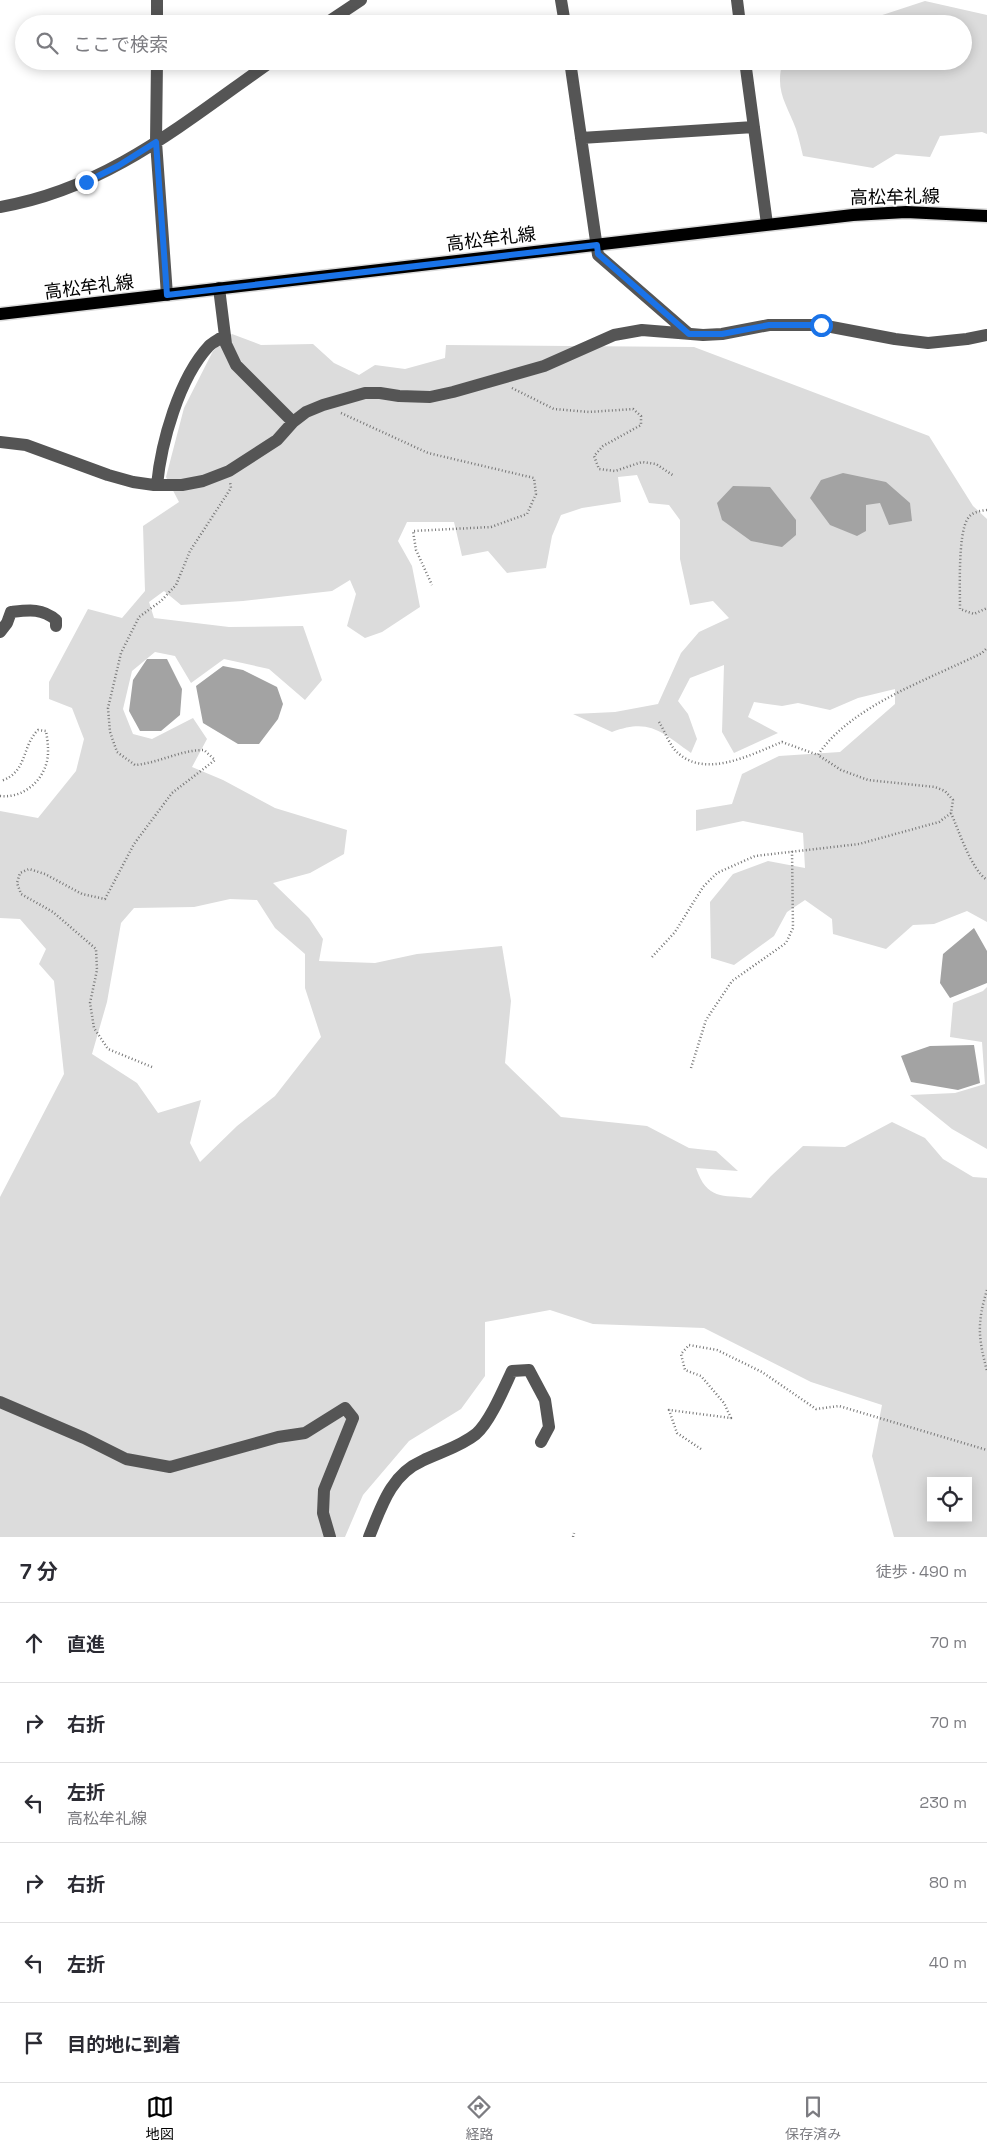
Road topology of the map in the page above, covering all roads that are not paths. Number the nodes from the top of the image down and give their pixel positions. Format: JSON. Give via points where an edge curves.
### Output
{"nodes":[{"id":1,"x":157,"y":0,"type":"edge"},
{"id":2,"x":361,"y":0,"type":"edge"},
{"id":3,"x":561,"y":0,"type":"edge"},
{"id":4,"x":737,"y":0,"type":"edge"},
{"id":5,"x":157,"y":15,"type":"edge"},
{"id":6,"x":338,"y":15,"type":"edge"},
{"id":7,"x":564,"y":15,"type":"edge"},
{"id":8,"x":739,"y":15,"type":"edge"},
{"id":9,"x":157,"y":70,"type":"edge"},
{"id":10,"x":259,"y":70,"type":"edge"},
{"id":11,"x":571,"y":70,"type":"edge"},
{"id":12,"x":746,"y":70,"type":"edge"},
{"id":13,"x":754,"y":127,"type":"junction"},
{"id":14,"x":581,"y":138,"type":"junction"},
{"id":15,"x":156,"y":142,"type":"junction"},
{"id":16,"x":0,"y":207,"type":"edge"},
{"id":17,"x":987,"y":216,"type":"edge"},
{"id":18,"x":767,"y":224,"type":"junction"},
{"id":19,"x":597,"y":245,"type":"junction"},
{"id":20,"x":219,"y":288,"type":"junction"},
{"id":21,"x":167,"y":295,"type":"junction"},
{"id":22,"x":0,"y":314,"type":"edge"},
{"id":23,"x":689,"y":334,"type":"junction"},
{"id":24,"x":225,"y":335,"type":"junction"},
{"id":25,"x":987,"y":335,"type":"edge"},
{"id":26,"x":293,"y":422,"type":"junction"},
{"id":27,"x":0,"y":442,"type":"edge"},
{"id":28,"x":157,"y":485,"type":"junction"},
{"id":29,"x":56,"y":626,"type":"dead end"},
{"id":30,"x":0,"y":632,"type":"edge"},
{"id":31,"x":0,"y":1402,"type":"edge"},
{"id":32,"x":541,"y":1442,"type":"dead end"},
{"id":33,"x":330,"y":1537,"type":"edge"},
{"id":34,"x":369,"y":1537,"type":"edge"}],
"edges":[{"from":1,"to":5,"type":"street"},
{"from":2,"to":6,"type":"street"},
{"from":3,"to":7,"type":"street"},
{"from":4,"to":8,"type":"street"},
{"from":9,"to":15,"type":"street"},
{"from":10,"to":15,"type":"street"},
{"from":11,"to":14,"type":"street"},
{"from":12,"to":13,"type":"street"},
{"from":13,"to":14,"type":"street"},
{"from":13,"to":18,"type":"street"},
{"from":14,"to":19,"type":"street"},
{"from":15,"to":16,"type":"street","via":[[118,166],[60,192]]},
{"from":15,"to":21,"type":"street"},
{"from":17,"to":18,"type":"main road","name":"高松牟礼線","via":[[906,212]]},
{"from":18,"to":19,"type":"main road","name":"高松牟礼線"},
{"from":19,"to":20,"type":"main road","name":"高松牟礼線"},
{"from":19,"to":23,"type":"street","via":[[598,254]]},
{"from":20,"to":21,"type":"main road","name":"高松牟礼線"},
{"from":20,"to":24,"type":"street"},
{"from":21,"to":22,"type":"main road","name":"高松牟礼線"},
{"from":23,"to":25,"type":"street","via":[[722,334],[769,325],[821,325],[928,343]]},
{"from":23,"to":26,"type":"street","via":[[642,330],[614,335],[544,366],[494,380],[430,397],[365,394],[323,405]]},
{"from":24,"to":26,"type":"street","via":[[236,365]]},
{"from":24,"to":28,"type":"street","via":[[209,346],[189,376],[163,441]]},
{"from":26,"to":28,"type":"street","via":[[277,440],[229,471],[203,481]]},
{"from":27,"to":28,"type":"street","via":[[26,445],[124,480]]},
{"from":29,"to":30,"type":"street","via":[[56,620],[49,614],[34,609],[11,612],[8,623]]},
{"from":31,"to":33,"type":"street","via":[[126,1458],[170,1466],[278,1437],[306,1433],[344,1408],[352,1418],[324,1490],[324,1513]]},
{"from":32,"to":34,"type":"street","via":[[549,1427],[545,1400],[528,1370],[512,1371],[478,1432],[458,1446],[420,1462],[402,1474],[387,1493]]}]}
